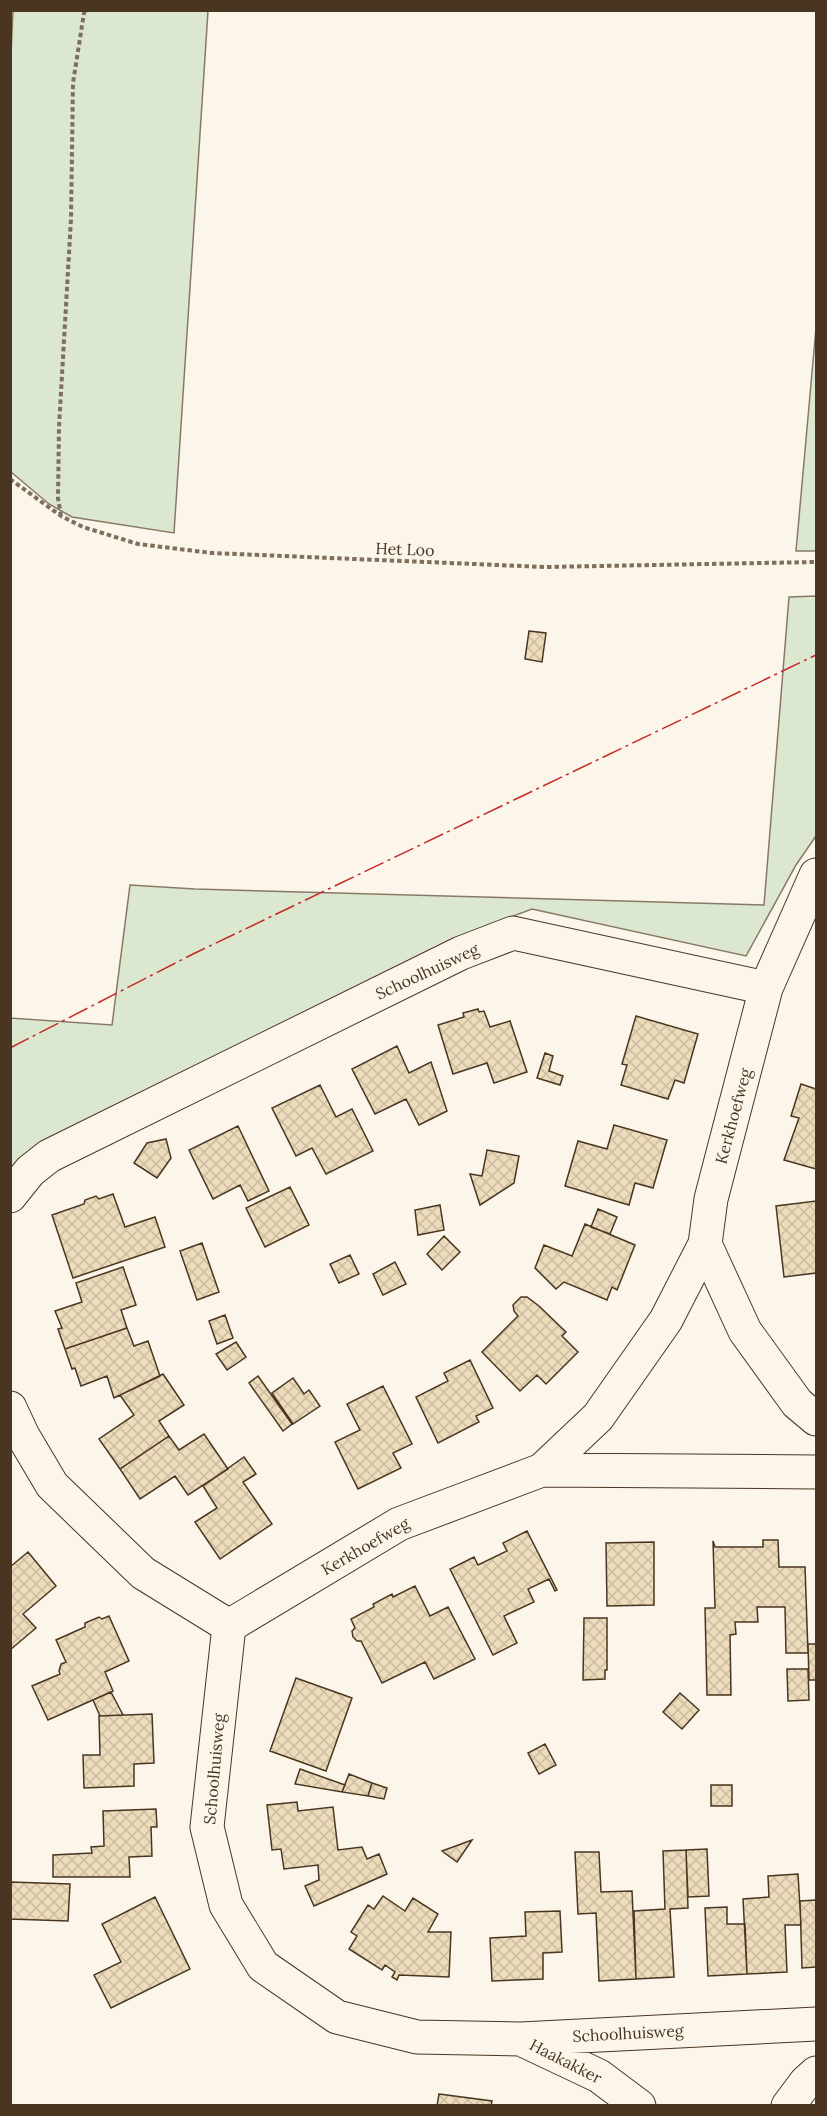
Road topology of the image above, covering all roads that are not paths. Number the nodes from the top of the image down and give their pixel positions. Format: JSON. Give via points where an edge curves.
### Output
{"nodes":[{"id":1,"x":816,"y":875,"type":"edge"},
{"id":2,"x":766,"y":988,"type":"junction"},
{"id":3,"x":10,"y":1196,"type":"edge"},
{"id":4,"x":705,"y":1244,"type":"junction"},
{"id":5,"x":10,"y":1408,"type":"edge"},
{"id":6,"x":816,"y":1419,"type":"edge"},
{"id":7,"x":542,"y":1470,"type":"junction"},
{"id":8,"x":816,"y":1472,"type":"edge"},
{"id":9,"x":229,"y":1626,"type":"junction"},
{"id":10,"x":816,"y":2024,"type":"edge"},
{"id":11,"x":521,"y":2039,"type":"junction"},
{"id":12,"x":816,"y":2073,"type":"edge"},
{"id":13,"x":639,"y":2106,"type":"edge"},
{"id":14,"x":788,"y":2106,"type":"edge"}],
"edges":[{"from":1,"to":2,"type":"street"},
{"from":2,"to":3,"type":"street","name":"Schoolhuisweg","via":[[513,933],[460,953],[49,1156],[30,1171]]},
{"from":2,"to":4,"type":"street","name":"Kerkhoefweg","via":[[711,1199]]},
{"from":4,"to":6,"type":"street","via":[[745,1331],[797,1403]]},
{"from":4,"to":7,"type":"street","name":"Kerkhoefweg","via":[[666,1320],[598,1417]]},
{"from":5,"to":9,"type":"street","via":[[52,1485],[143,1573]]},
{"from":7,"to":8,"type":"street","name":"Kerkhoefweg"},
{"from":7,"to":9,"type":"street","name":"Kerkhoefweg","via":[[399,1524]]},
{"from":9,"to":11,"type":"street","name":"Schoolhuisweg","via":[[207,1827],[226,1905],[263,1966],[337,2017],[417,2037]]},
{"from":10,"to":11,"type":"street","name":"Schoolhuisweg"},
{"from":11,"to":13,"type":"street","name":"Haakakker","via":[[599,2076]]},
{"from":12,"to":14,"type":"street"}]}
